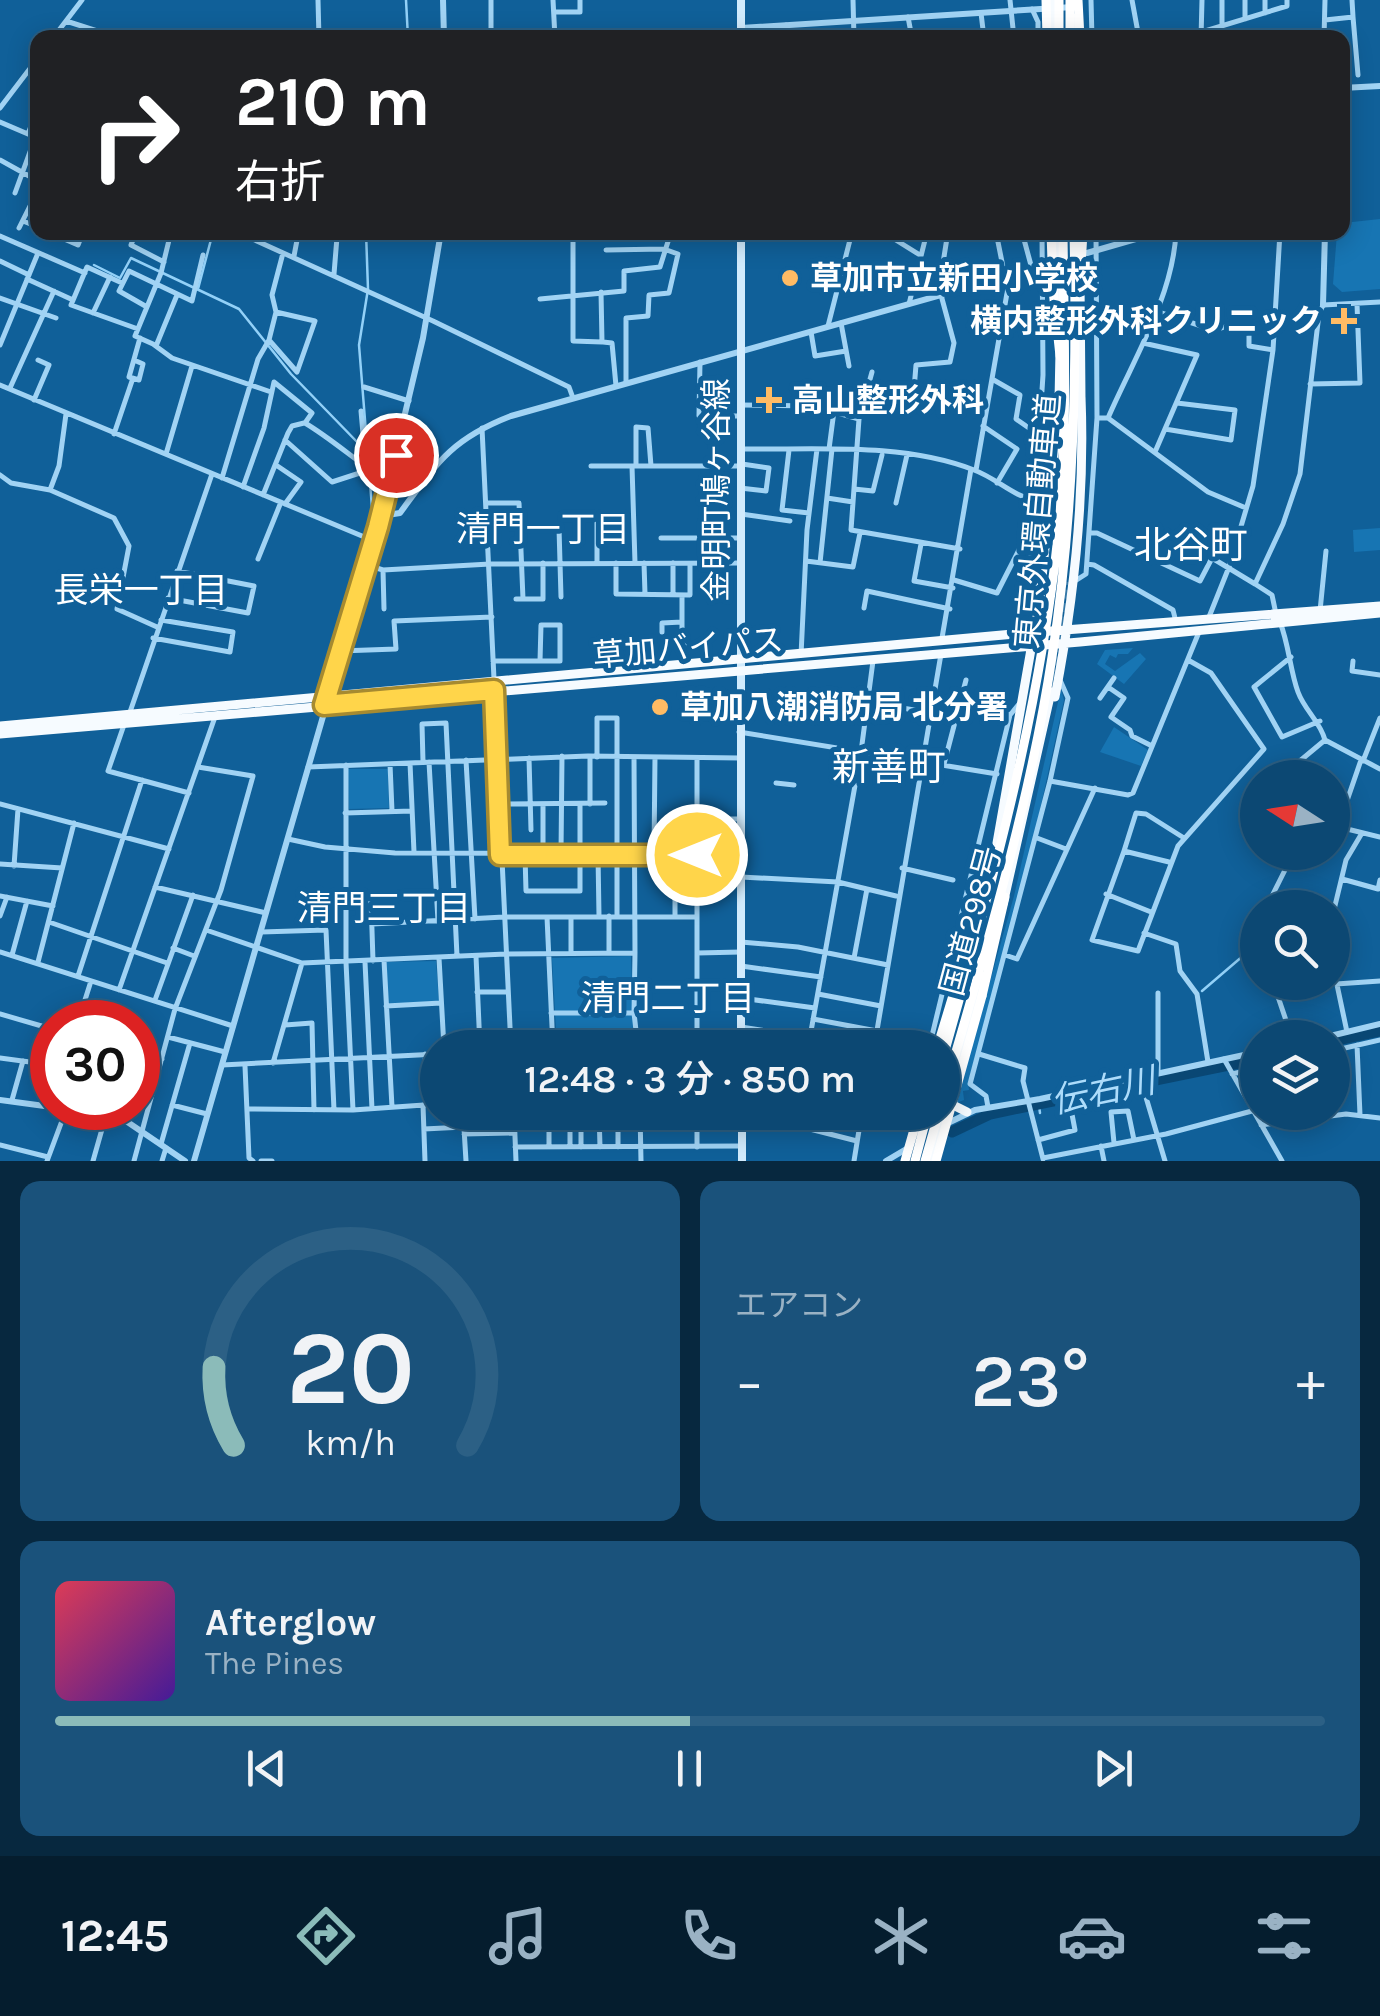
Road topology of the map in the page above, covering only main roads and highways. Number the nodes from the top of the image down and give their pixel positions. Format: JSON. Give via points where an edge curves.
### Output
{"nodes":[{"id":1,"x":741,"y":0,"type":"edge"},
{"id":2,"x":1053,"y":2,"type":"edge"},
{"id":3,"x":1074,"y":2,"type":"edge"},
{"id":4,"x":741,"y":30,"type":"edge"},
{"id":5,"x":1053,"y":30,"type":"edge"},
{"id":6,"x":1075,"y":30,"type":"edge"},
{"id":7,"x":741,"y":240,"type":"edge"},
{"id":8,"x":1057,"y":240,"type":"edge"},
{"id":9,"x":1058,"y":240,"type":"edge"},
{"id":10,"x":1058,"y":240,"type":"edge"},
{"id":11,"x":1079,"y":240,"type":"edge"},
{"id":12,"x":1079,"y":240,"type":"edge"},
{"id":13,"x":1060,"y":356,"type":"junction"},
{"id":14,"x":1060,"y":396,"type":"junction"},
{"id":15,"x":1047,"y":582,"type":"tunnel mouth"},
{"id":16,"x":1380,"y":609,"type":"edge"},
{"id":17,"x":1278,"y":618,"type":"junction"},
{"id":18,"x":1067,"y":629,"type":"junction"},
{"id":19,"x":1035,"y":632,"type":"junction"},
{"id":20,"x":1065,"y":643,"type":"junction"},
{"id":21,"x":1033,"y":646,"type":"junction"},
{"id":22,"x":740,"y":665,"type":"junction"},
{"id":23,"x":494,"y":686,"type":"junction"},
{"id":24,"x":1052,"y":692,"type":"tunnel mouth"},
{"id":25,"x":326,"y":700,"type":"junction"},
{"id":26,"x":127,"y":718,"type":"junction"},
{"id":27,"x":0,"y":726,"type":"edge"},
{"id":28,"x":0,"y":734,"type":"edge"},
{"id":29,"x":1016,"y":851,"type":"junction"},
{"id":30,"x":985,"y":890,"type":"junction"},
{"id":31,"x":1004,"y":896,"type":"junction"},
{"id":32,"x":741,"y":1030,"type":"edge"},
{"id":33,"x":942,"y":1030,"type":"edge"},
{"id":34,"x":944,"y":1030,"type":"edge"},
{"id":35,"x":950,"y":1030,"type":"edge"},
{"id":36,"x":960,"y":1045,"type":"edge"},
{"id":37,"x":960,"y":1049,"type":"edge"},
{"id":38,"x":960,"y":1108,"type":"edge"},
{"id":39,"x":967,"y":1112,"type":"road end"},
{"id":40,"x":742,"y":1130,"type":"edge"},
{"id":41,"x":918,"y":1130,"type":"edge"},
{"id":42,"x":919,"y":1130,"type":"edge"},
{"id":43,"x":936,"y":1130,"type":"edge"},
{"id":44,"x":939,"y":1130,"type":"edge"},
{"id":45,"x":742,"y":1161,"type":"edge"},
{"id":46,"x":910,"y":1161,"type":"edge"},
{"id":47,"x":930,"y":1161,"type":"edge"}],
"edges":[{"from":1,"to":4,"type":"main road"},
{"from":2,"to":5,"type":"highway","bridge":true},
{"from":3,"to":6,"type":"highway","bridge":true},
{"from":7,"to":22,"type":"main road","name":"金明町鳩ヶ谷線"},
{"from":8,"to":13,"type":"highway","bridge":true,"via":[[1053,290]]},
{"from":9,"to":13,"type":"highway"},
{"from":10,"to":35,"type":"highway","name":"東京外環自動車道","bridge":true,"via":[[1063,452],[1048,612],[1014,798]]},
{"from":11,"to":18,"type":"highway","via":[[1081,482]]},
{"from":12,"to":36,"type":"highway","name":"東京外環自動車道","bridge":true,"via":[[1074,449],[1054,644],[1019,823]]},
{"from":13,"to":14,"type":"highway"},
{"from":14,"to":15,"type":"highway"},
{"from":14,"to":19,"type":"highway","name":"国道298号"},
{"from":16,"to":17,"type":"highway","name":"草加バイパス"},
{"from":16,"to":17,"type":"highway","name":"草加バイパス"},
{"from":17,"to":18,"type":"highway","name":"草加バイパス"},
{"from":17,"to":20,"type":"highway","name":"草加バイパス"},
{"from":18,"to":19,"type":"highway","name":"草加バイパス"},
{"from":18,"to":20,"type":"highway"},
{"from":19,"to":21,"type":"highway","name":"国道298号"},
{"from":19,"to":22,"type":"highway","name":"草加バイパス"},
{"from":20,"to":21,"type":"highway","name":"草加バイパス"},
{"from":20,"to":29,"type":"highway"},
{"from":21,"to":22,"type":"highway","name":"草加バイパス"},
{"from":21,"to":30,"type":"highway","name":"国道298号"},
{"from":22,"to":23,"type":"highway","name":"草加バイパス"},
{"from":22,"to":23,"type":"highway","name":"草加バイパス","via":[[688,664]]},
{"from":22,"to":32,"type":"main road","name":"金明町鳩ヶ谷線"},
{"from":23,"to":25,"type":"highway","name":"草加バイパス"},
{"from":24,"to":29,"type":"highway","name":"国道298号"},
{"from":25,"to":26,"type":"highway","name":"草加バイパス"},
{"from":25,"to":26,"type":"highway","name":"草加バイパス"},
{"from":26,"to":27,"type":"highway","name":"草加バイパス"},
{"from":26,"to":28,"type":"highway","name":"草加バイパス"},
{"from":29,"to":31,"type":"highway","name":"国道298号"},
{"from":30,"to":33,"type":"highway"},
{"from":30,"to":34,"type":"highway","name":"国道298号"},
{"from":31,"to":37,"type":"highway","name":"国道298号"},
{"from":31,"to":47,"type":"highway","bridge":true,"via":[[982,996]]},
{"from":38,"to":39,"type":"highway"},
{"from":40,"to":45,"type":"main road"},
{"from":41,"to":46,"type":"highway"},
{"from":42,"to":46,"type":"highway","bridge":true},
{"from":43,"to":47,"type":"highway","bridge":true},
{"from":44,"to":47,"type":"highway","name":"国道298号"}]}
